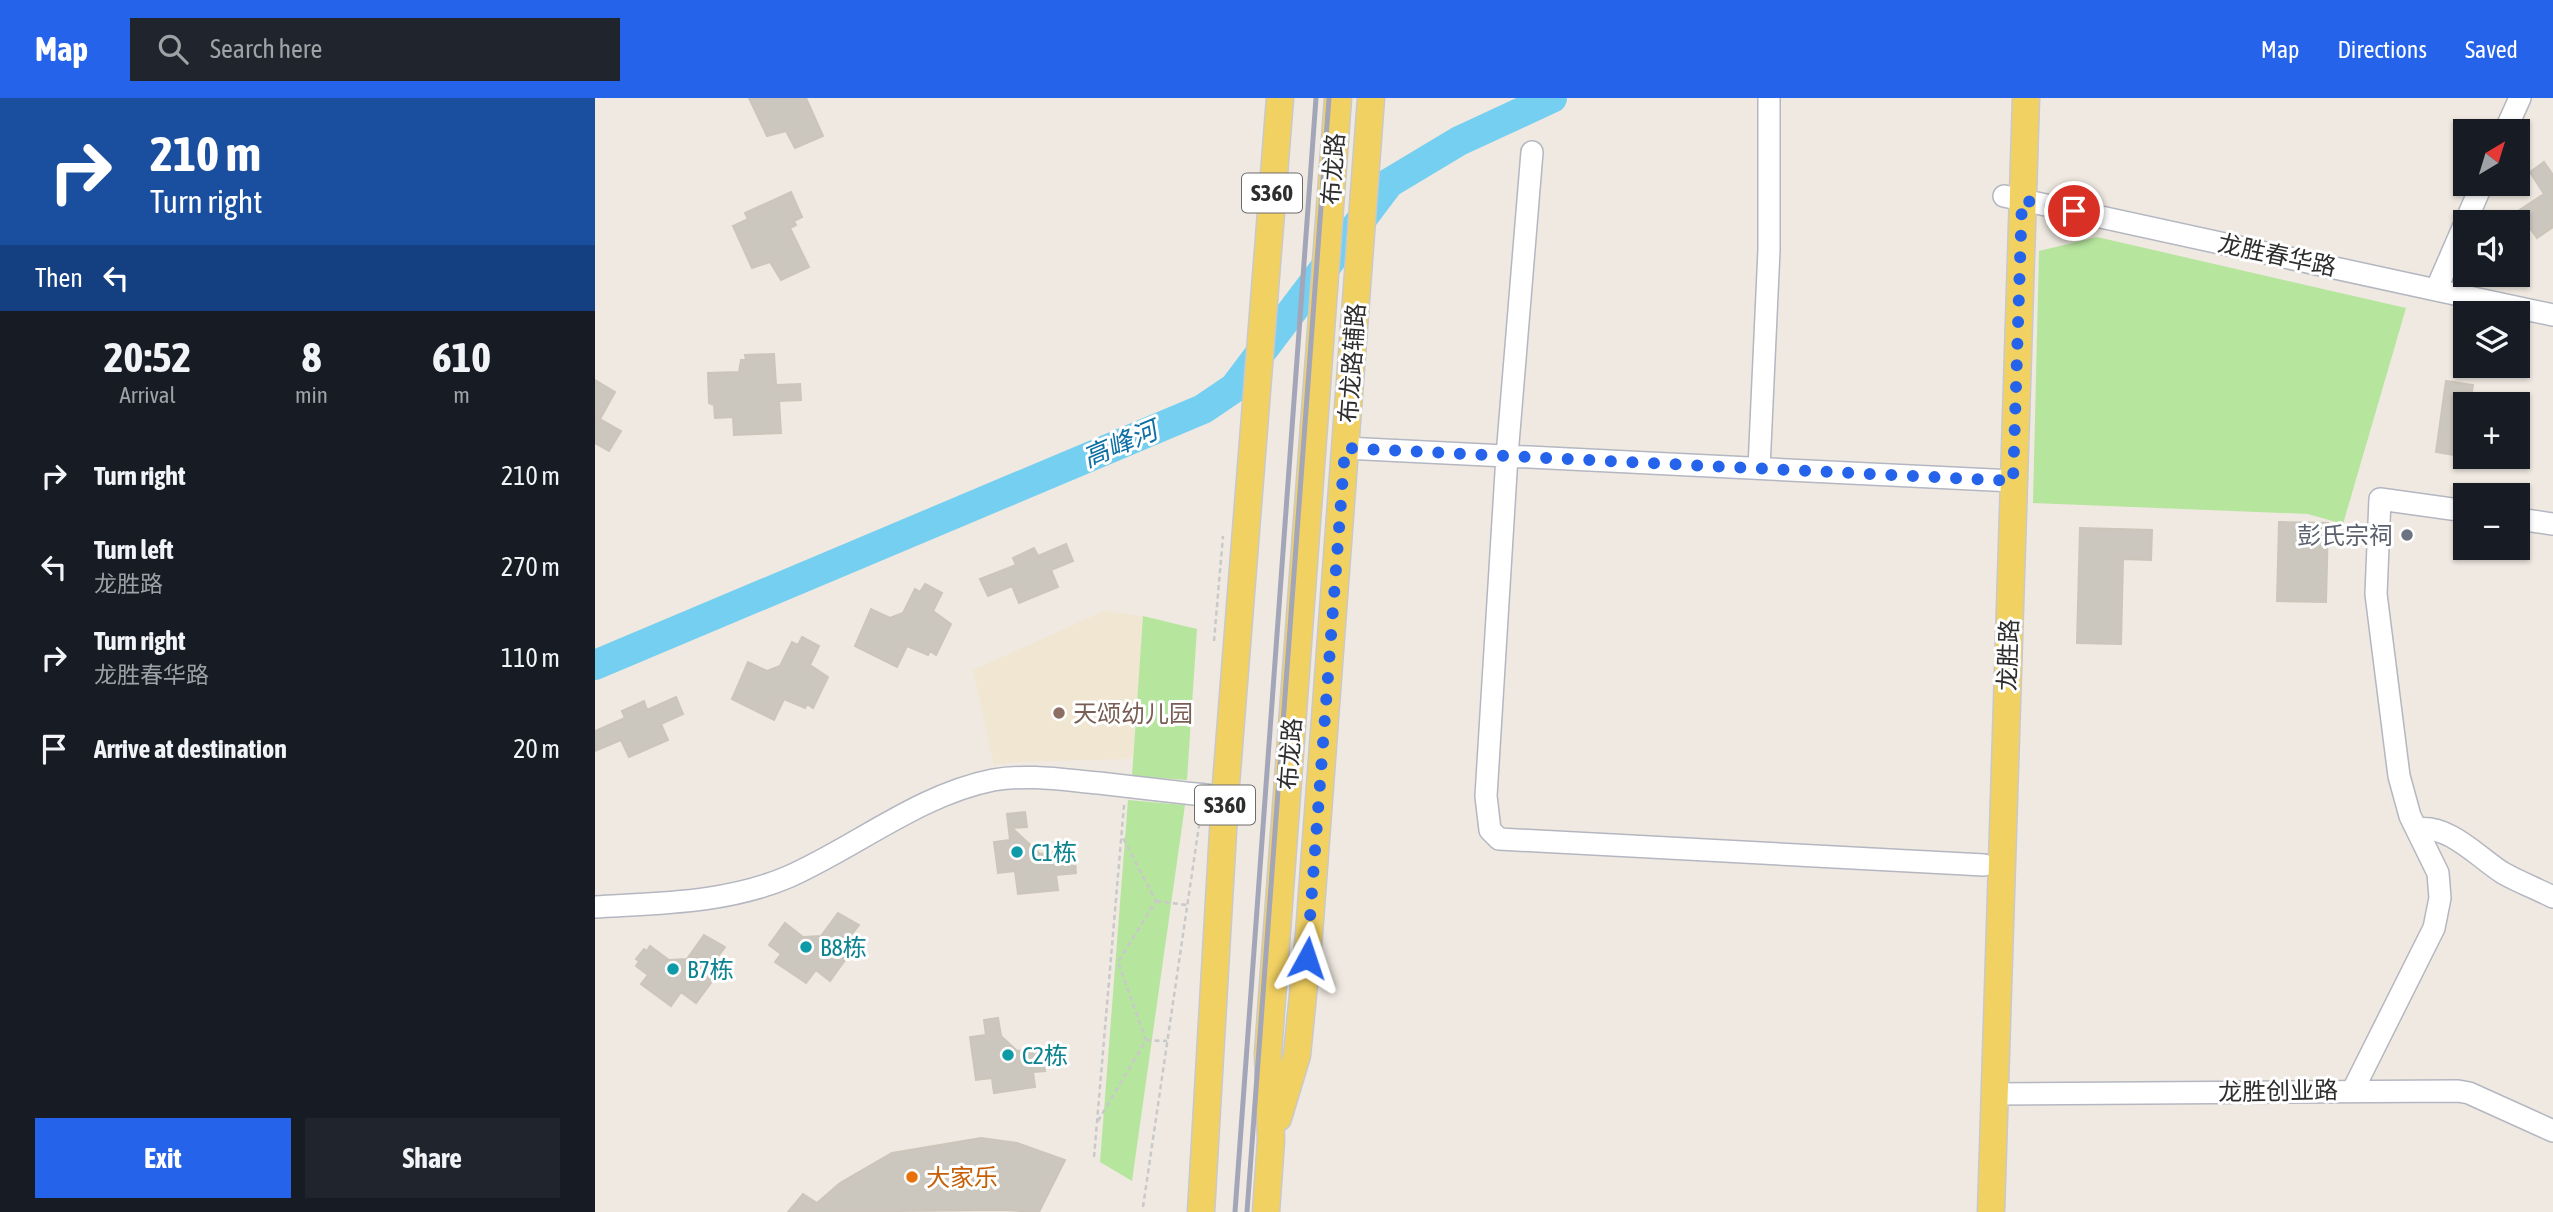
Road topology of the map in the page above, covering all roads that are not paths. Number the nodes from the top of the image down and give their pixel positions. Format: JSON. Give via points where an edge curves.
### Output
{"nodes":[{"id":1,"x":1280,"y":98,"type":"edge"},
{"id":2,"x":1338,"y":98,"type":"edge"},
{"id":3,"x":1371,"y":98,"type":"edge"},
{"id":4,"x":1769,"y":98,"type":"edge"},
{"id":5,"x":2008,"y":98,"type":"edge"},
{"id":6,"x":2026,"y":98,"type":"edge"},
{"id":7,"x":2520,"y":98,"type":"edge"},
{"id":8,"x":2510,"y":119,"type":"edge"},
{"id":9,"x":1532,"y":152,"type":"dead end"},
{"id":10,"x":2477,"y":196,"type":"edge"},
{"id":11,"x":2013,"y":198,"type":"junction"},
{"id":12,"x":2436,"y":290,"type":"junction"},
{"id":13,"x":2553,"y":315,"type":"edge"},
{"id":14,"x":1345,"y":448,"type":"junction"},
{"id":15,"x":1507,"y":456,"type":"junction"},
{"id":16,"x":1759,"y":468,"type":"junction"},
{"id":17,"x":2005,"y":480,"type":"junction"},
{"id":18,"x":2453,"y":509,"type":"edge"},
{"id":19,"x":2530,"y":521,"type":"edge"},
{"id":20,"x":2553,"y":524,"type":"edge"},
{"id":21,"x":1213,"y":801,"type":"junction"},
{"id":22,"x":2417,"y":829,"type":"junction"},
{"id":23,"x":1984,"y":865,"type":"junction"},
{"id":24,"x":2553,"y":897,"type":"edge"},
{"id":25,"x":595,"y":907,"type":"edge"},
{"id":26,"x":2353,"y":1090,"type":"junction"},
{"id":27,"x":2001,"y":1094,"type":"junction"},
{"id":28,"x":2553,"y":1131,"type":"edge"},
{"id":29,"x":1271,"y":1140,"type":"junction"},
{"id":30,"x":1201,"y":1212,"type":"edge"},
{"id":31,"x":1266,"y":1212,"type":"edge"},
{"id":32,"x":1974,"y":1212,"type":"edge"},
{"id":33,"x":1991,"y":1212,"type":"edge"}],
"edges":[{"from":1,"to":21,"type":"main road","number":"S360","via":[[1258,400]]},
{"from":2,"to":29,"type":"main road","name":"布龙路","number":"S360","via":[[1268,1053]]},
{"from":3,"to":14,"type":"main road","name":"布龙路辅路"},
{"from":4,"to":16,"type":"street","via":[[1769,250]]},
{"from":5,"to":11,"type":"main road","name":"龙胜路"},
{"from":6,"to":11,"type":"main road","name":"龙胜路"},
{"from":7,"to":8,"type":"street"},
{"from":9,"to":15,"type":"street"},
{"from":10,"to":12,"type":"street"},
{"from":11,"to":12,"type":"street","name":"龙胜春华路"},
{"from":11,"to":17,"type":"main road","name":"龙胜路"},
{"from":12,"to":13,"type":"street","name":"龙胜春华路"},
{"from":14,"to":15,"type":"street"},
{"from":14,"to":29,"type":"main road","name":"布龙路辅路","via":[[1297,1055]]},
{"from":15,"to":16,"type":"street"},
{"from":15,"to":23,"type":"street","via":[[1486,796],[1490,830],[1499,839]]},
{"from":16,"to":17,"type":"street"},
{"from":17,"to":23,"type":"main road","name":"龙胜路"},
{"from":17,"to":27,"type":"main road","name":"龙胜路"},
{"from":18,"to":22,"type":"street","via":[[2380,499],[2375,594],[2379,633],[2402,792]]},
{"from":19,"to":20,"type":"street"},
{"from":21,"to":25,"type":"street","via":[[1049,778],[995,780],[912,811],[796,873],[760,887],[710,899]]},
{"from":21,"to":30,"type":"main road","number":"S360"},
{"from":22,"to":24,"type":"street","via":[[2434,830],[2460,842],[2504,873]]},
{"from":22,"to":26,"type":"street","via":[[2438,873],[2438,914]]},
{"from":23,"to":32,"type":"main road","name":"龙胜路"},
{"from":26,"to":27,"type":"street","name":"龙胜创业路"},
{"from":26,"to":28,"type":"street","name":"龙胜创业路","via":[[2464,1092]]},
{"from":27,"to":33,"type":"main road","name":"龙胜路"},
{"from":29,"to":31,"type":"main road","name":"布龙路","number":"S360"}]}
